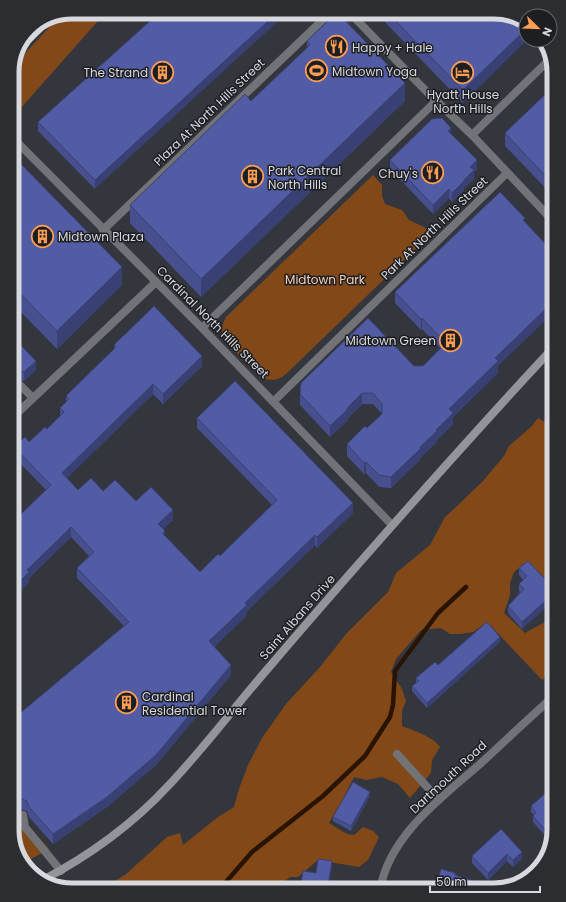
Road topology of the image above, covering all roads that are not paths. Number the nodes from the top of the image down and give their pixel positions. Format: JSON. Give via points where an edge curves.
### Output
{"nodes":[{"id":1,"x":324,"y":19,"type":"edge"},
{"id":2,"x":356,"y":19,"type":"edge"},
{"id":3,"x":546,"y":63,"type":"edge"},
{"id":4,"x":436,"y":101,"type":"junction"},
{"id":5,"x":472,"y":135,"type":"junction"},
{"id":6,"x":19,"y":146,"type":"edge"},
{"id":7,"x":507,"y":172,"type":"junction"},
{"id":8,"x":547,"y":215,"type":"edge"},
{"id":9,"x":103,"y":230,"type":"junction"},
{"id":10,"x":156,"y":282,"type":"junction"},
{"id":11,"x":202,"y":328,"type":"junction"},
{"id":12,"x":547,"y":354,"type":"edge"},
{"id":13,"x":20,"y":385,"type":"edge"},
{"id":14,"x":33,"y":398,"type":"junction"},
{"id":15,"x":274,"y":401,"type":"junction"},
{"id":16,"x":19,"y":411,"type":"edge"},
{"id":17,"x":392,"y":525,"type":"junction"},
{"id":18,"x":547,"y":702,"type":"edge"},
{"id":19,"x":397,"y":754,"type":"dead end"},
{"id":20,"x":439,"y":800,"type":"junction"},
{"id":21,"x":23,"y":815,"type":"edge"},
{"id":22,"x":19,"y":824,"type":"edge"},
{"id":23,"x":25,"y":827,"type":"junction"},
{"id":24,"x":61,"y":871,"type":"junction"},
{"id":25,"x":48,"y":878,"type":"edge"},
{"id":26,"x":382,"y":883,"type":"edge"}],
"edges":[{"from":1,"to":9,"type":"street","name":"Plaza At North Hills Street"},
{"from":2,"to":4,"type":"street"},
{"from":3,"to":5,"type":"street"},
{"from":4,"to":5,"type":"street"},
{"from":4,"to":11,"type":"street"},
{"from":5,"to":7,"type":"street"},
{"from":6,"to":9,"type":"street","name":"Cardinal North Hills Street"},
{"from":7,"to":8,"type":"street"},
{"from":7,"to":15,"type":"street","name":"Park At North Hills Street"},
{"from":9,"to":10,"type":"street","name":"Cardinal North Hills Street"},
{"from":10,"to":11,"type":"street","name":"Cardinal North Hills Street"},
{"from":10,"to":14,"type":"street"},
{"from":11,"to":15,"type":"street","name":"Cardinal North Hills Street"},
{"from":12,"to":17,"type":"street","name":"Saint Albans Drive"},
{"from":13,"to":14,"type":"street"},
{"from":14,"to":16,"type":"street"},
{"from":15,"to":17,"type":"street","name":"Cardinal North Hills Street"},
{"from":17,"to":24,"type":"street","name":"Saint Albans Drive","via":[[169,786],[141,813],[98,847]]},
{"from":18,"to":20,"type":"street","name":"Dartmouth Road"},
{"from":19,"to":20,"type":"street"},
{"from":20,"to":26,"type":"street","name":"Dartmouth Road","via":[[404,836],[390,859]]},
{"from":21,"to":23,"type":"street"},
{"from":22,"to":23,"type":"street"},
{"from":23,"to":24,"type":"street"},
{"from":24,"to":25,"type":"street","name":"Saint Albans Drive"}]}
